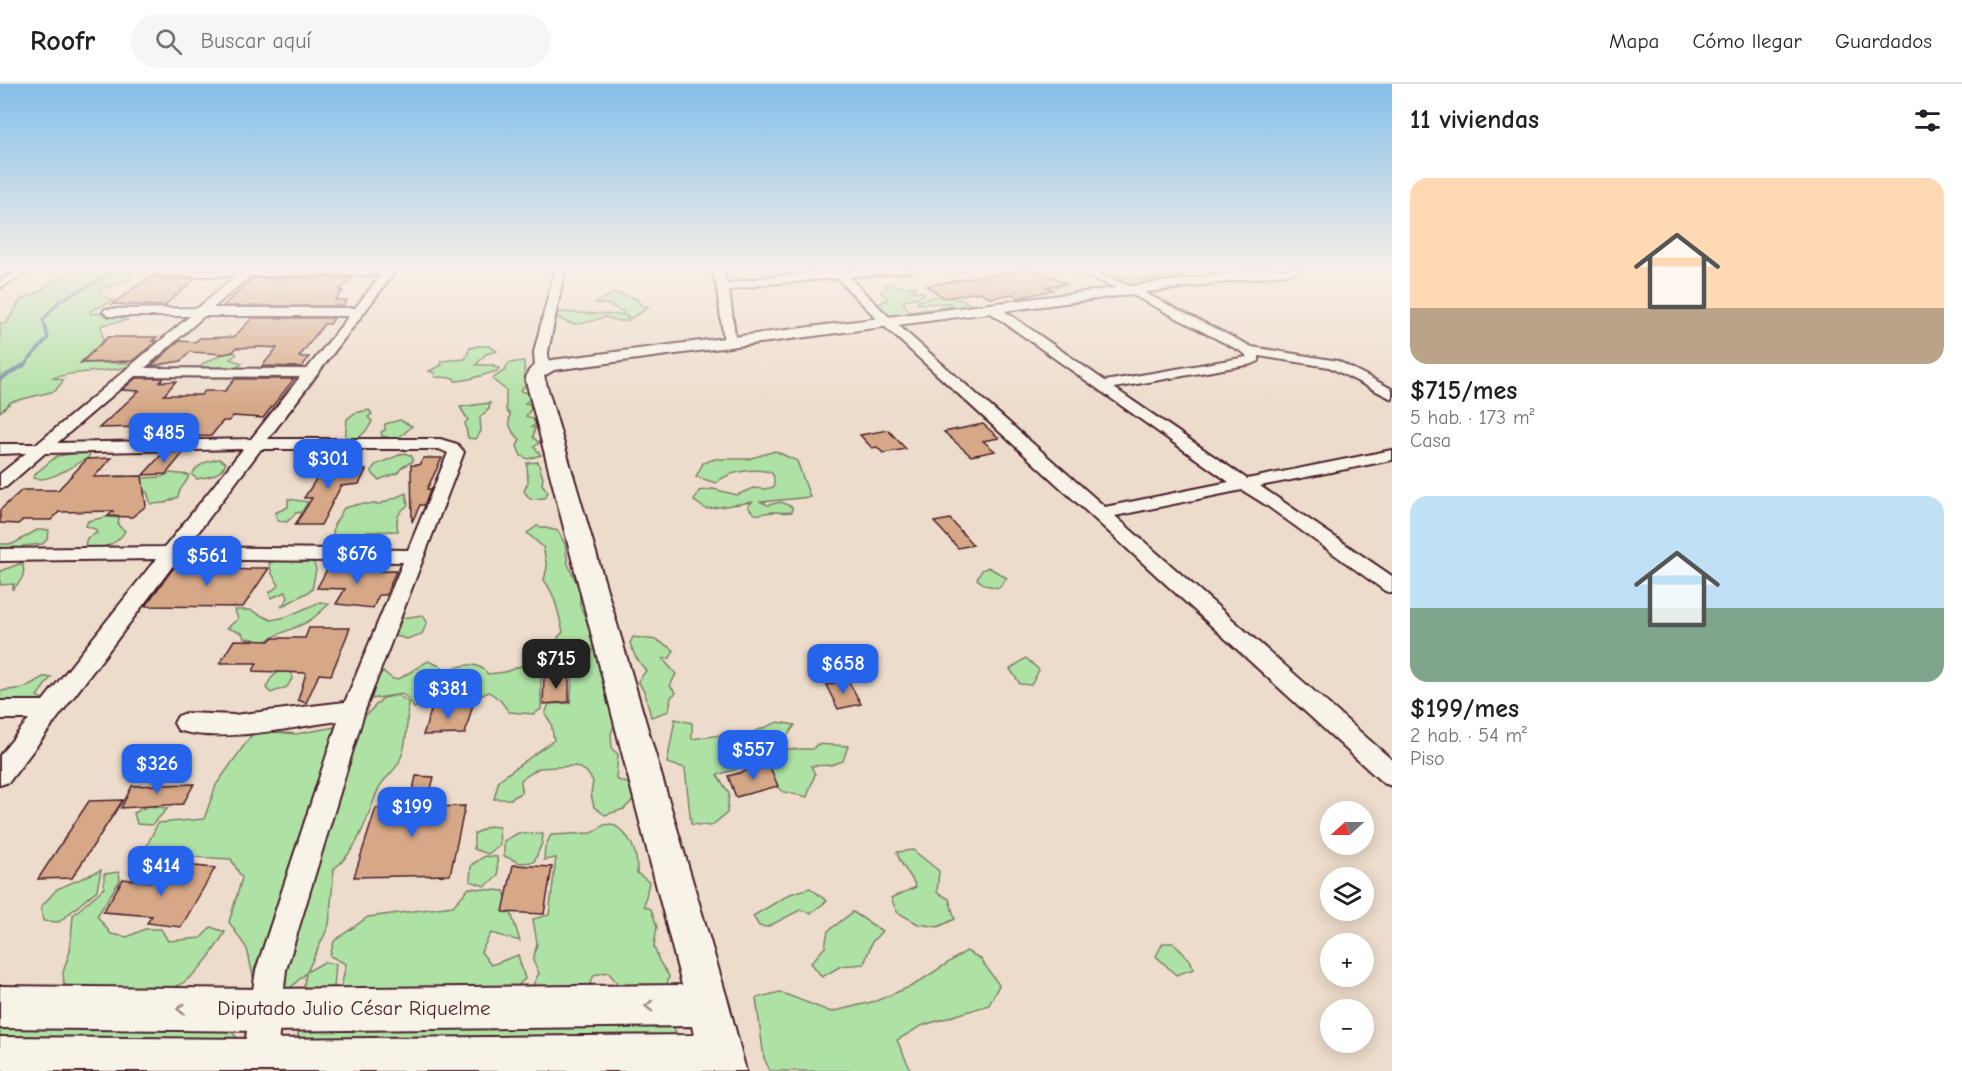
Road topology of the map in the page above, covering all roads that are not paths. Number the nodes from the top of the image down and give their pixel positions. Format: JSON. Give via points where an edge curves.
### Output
{"nodes":[{"id":1,"x":198,"y":315,"type":"edge"},
{"id":2,"x":357,"y":315,"type":"edge"},
{"id":3,"x":549,"y":315,"type":"edge"},
{"id":4,"x":726,"y":315,"type":"edge"},
{"id":5,"x":880,"y":315,"type":"edge"},
{"id":6,"x":939,"y":315,"type":"edge"},
{"id":7,"x":1002,"y":315,"type":"edge"},
{"id":8,"x":1180,"y":315,"type":"edge"},
{"id":9,"x":887,"y":322,"type":"junction"},
{"id":10,"x":730,"y":343,"type":"junction"},
{"id":11,"x":1249,"y":350,"type":"junction"},
{"id":12,"x":542,"y":368,"type":"junction"},
{"id":13,"x":132,"y":372,"type":"junction"},
{"id":14,"x":311,"y":373,"type":"junction"},
{"id":15,"x":1103,"y":386,"type":"junction"},
{"id":16,"x":1392,"y":395,"type":"edge"},
{"id":17,"x":256,"y":444,"type":"junction"},
{"id":18,"x":0,"y":449,"type":"edge"},
{"id":19,"x":39,"y":449,"type":"junction"},
{"id":20,"x":1392,"y":455,"type":"edge"},
{"id":21,"x":0,"y":483,"type":"edge"},
{"id":22,"x":1244,"y":484,"type":"junction"},
{"id":23,"x":1102,"y":513,"type":"junction"},
{"id":24,"x":171,"y":554,"type":"junction"},
{"id":25,"x":0,"y":555,"type":"edge"},
{"id":26,"x":416,"y":556,"type":"junction"},
{"id":27,"x":1392,"y":586,"type":"edge"},
{"id":28,"x":0,"y":710,"type":"edge"},
{"id":29,"x":50,"y":710,"type":"junction"},
{"id":30,"x":353,"y":710,"type":"junction"},
{"id":31,"x":186,"y":723,"type":"dead end"},
{"id":32,"x":0,"y":774,"type":"edge"},
{"id":33,"x":1392,"y":775,"type":"edge"},
{"id":34,"x":708,"y":1005,"type":"junction"},
{"id":35,"x":0,"y":1007,"type":"edge"},
{"id":36,"x":264,"y":1010,"type":"junction"},
{"id":37,"x":0,"y":1059,"type":"edge"},
{"id":38,"x":721,"y":1064,"type":"edge"},
{"id":39,"x":258,"y":1066,"type":"edge"}],
"edges":[{"from":1,"to":13,"type":"street"},
{"from":2,"to":14,"type":"street"},
{"from":3,"to":12,"type":"street","via":[[540,352]]},
{"from":4,"to":10,"type":"street"},
{"from":5,"to":9,"type":"street"},
{"from":6,"to":9,"type":"street"},
{"from":7,"to":15,"type":"street"},
{"from":8,"to":11,"type":"street"},
{"from":9,"to":10,"type":"street"},
{"from":9,"to":23,"type":"street"},
{"from":10,"to":12,"type":"street"},
{"from":11,"to":15,"type":"street","via":[[1252,360]]},
{"from":11,"to":16,"type":"street","via":[[1333,364]]},
{"from":12,"to":34,"type":"street","via":[[535,381]]},
{"from":13,"to":14,"type":"street"},
{"from":13,"to":19,"type":"street"},
{"from":14,"to":17,"type":"street"},
{"from":15,"to":22,"type":"street"},
{"from":17,"to":19,"type":"street"},
{"from":17,"to":24,"type":"street"},
{"from":17,"to":26,"type":"street","via":[[451,447],[456,452]]},
{"from":18,"to":19,"type":"street"},
{"from":19,"to":21,"type":"street"},
{"from":20,"to":22,"type":"street"},
{"from":22,"to":23,"type":"street"},
{"from":22,"to":27,"type":"street"},
{"from":23,"to":33,"type":"street"},
{"from":24,"to":25,"type":"street"},
{"from":24,"to":26,"type":"street"},
{"from":24,"to":29,"type":"street"},
{"from":26,"to":30,"type":"street"},
{"from":28,"to":29,"type":"street"},
{"from":29,"to":32,"type":"street"},
{"from":30,"to":31,"type":"street","via":[[234,725]]},
{"from":30,"to":36,"type":"street","via":[[271,970]]},
{"from":34,"to":36,"type":"street","name":"Diputado Julio César Riquelme","one_way":true},
{"from":34,"to":38,"type":"street"},
{"from":36,"to":35,"type":"street","name":"Diputado Julio César Riquelme","one_way":true},
{"from":36,"to":39,"type":"street"},
{"from":37,"to":39,"type":"street"},
{"from":38,"to":39,"type":"street"}]}
